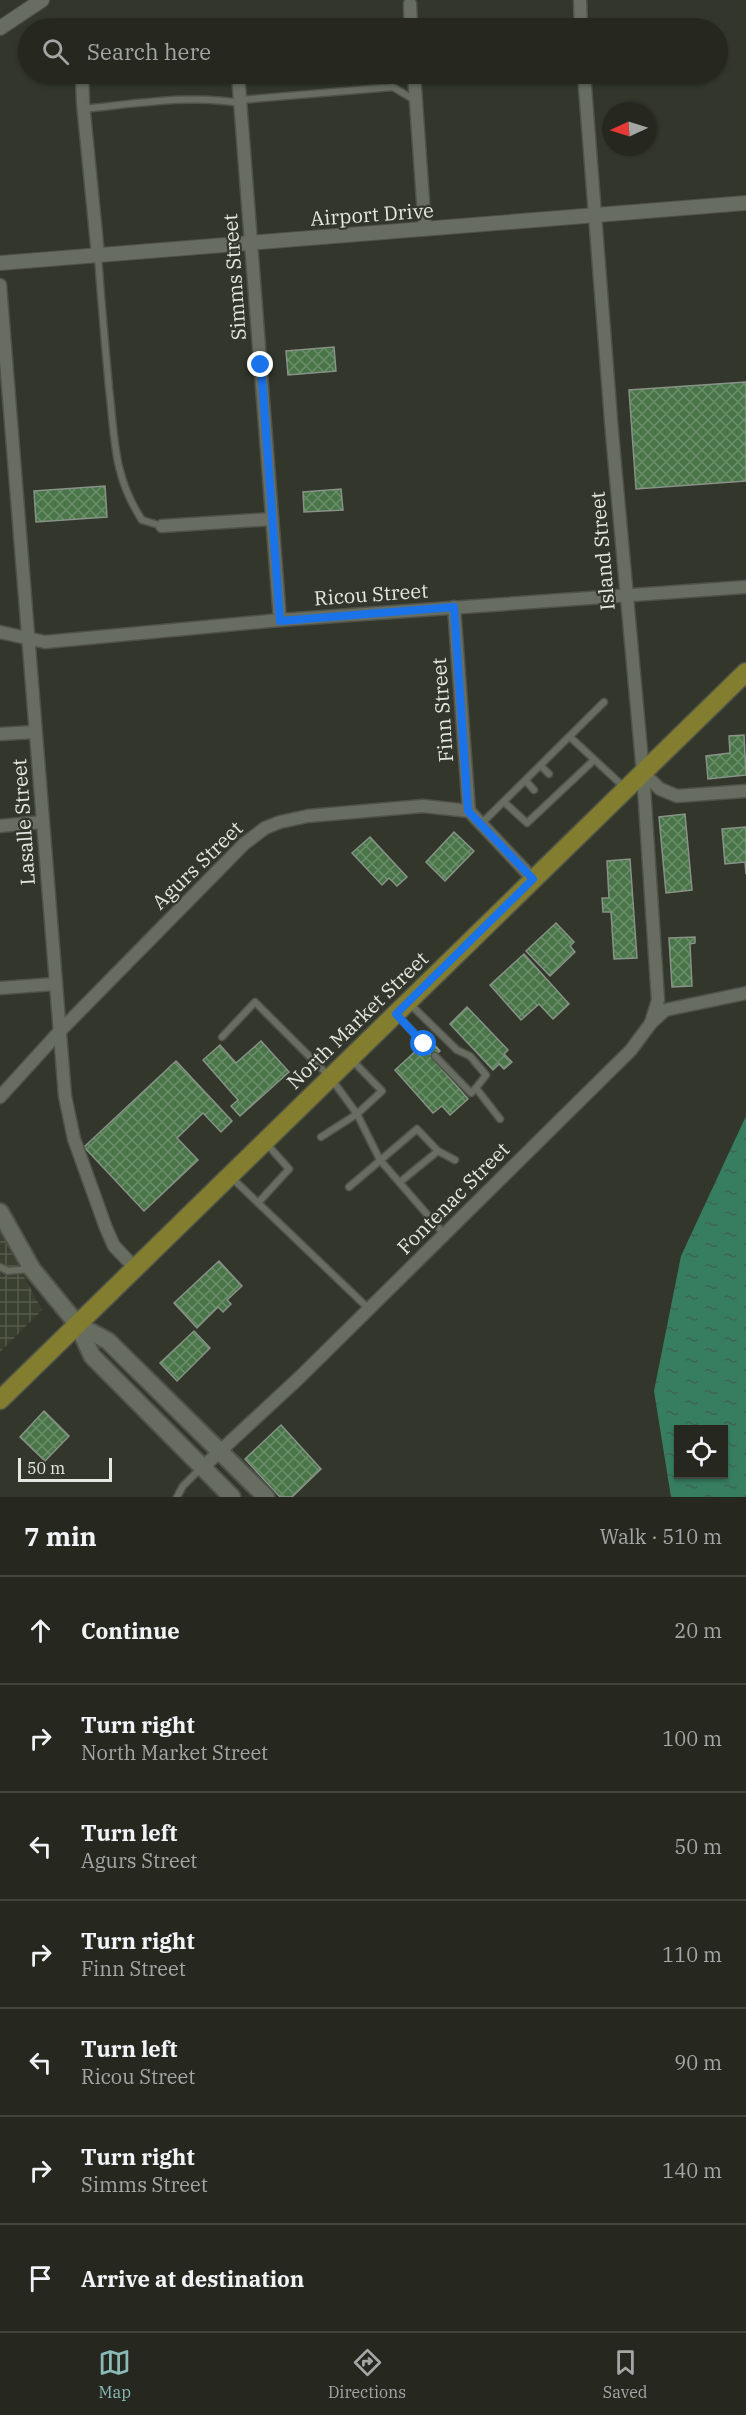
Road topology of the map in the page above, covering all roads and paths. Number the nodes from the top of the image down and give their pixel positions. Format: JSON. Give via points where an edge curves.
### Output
{"nodes":[{"id":1,"x":42,"y":0,"type":"edge"},
{"id":2,"x":580,"y":0,"type":"edge"},
{"id":3,"x":410,"y":4,"type":"dead end"},
{"id":4,"x":411,"y":18,"type":"edge"},
{"id":5,"x":581,"y":18,"type":"edge"},
{"id":6,"x":0,"y":28,"type":"edge"},
{"id":7,"x":82,"y":84,"type":"edge"},
{"id":8,"x":239,"y":84,"type":"edge"},
{"id":9,"x":415,"y":84,"type":"edge"},
{"id":10,"x":585,"y":84,"type":"edge"},
{"id":11,"x":240,"y":102,"type":"junction"},
{"id":12,"x":416,"y":102,"type":"junction"},
{"id":13,"x":83,"y":109,"type":"junction"},
{"id":14,"x":746,"y":203,"type":"edge"},
{"id":15,"x":595,"y":215,"type":"junction"},
{"id":16,"x":425,"y":229,"type":"junction"},
{"id":17,"x":251,"y":242,"type":"junction"},
{"id":18,"x":98,"y":255,"type":"junction"},
{"id":19,"x":0,"y":263,"type":"edge"},
{"id":20,"x":0,"y":285,"type":"edge"},
{"id":21,"x":272,"y":519,"type":"junction"},
{"id":22,"x":162,"y":526,"type":"joint"},
{"id":23,"x":746,"y":587,"type":"edge"},
{"id":24,"x":626,"y":596,"type":"junction"},
{"id":25,"x":454,"y":607,"type":"junction"},
{"id":26,"x":280,"y":621,"type":"junction"},
{"id":27,"x":0,"y":632,"type":"edge"},
{"id":28,"x":28,"y":640,"type":"junction"},
{"id":29,"x":746,"y":672,"type":"edge"},
{"id":30,"x":604,"y":702,"type":"dead end"},
{"id":31,"x":35,"y":732,"type":"junction"},
{"id":32,"x":0,"y":734,"type":"edge"},
{"id":33,"x":570,"y":737,"type":"junction"},
{"id":34,"x":594,"y":760,"type":"junction"},
{"id":35,"x":541,"y":766,"type":"junction"},
{"id":36,"x":643,"y":773,"type":"junction"},
{"id":37,"x":549,"y":774,"type":"dead end"},
{"id":38,"x":526,"y":781,"type":"junction"},
{"id":39,"x":558,"y":783,"type":"dead end"},
{"id":40,"x":564,"y":788,"type":"junction"},
{"id":41,"x":626,"y":789,"type":"junction"},
{"id":42,"x":534,"y":790,"type":"dead end"},
{"id":43,"x":746,"y":791,"type":"edge"},
{"id":44,"x":504,"y":802,"type":"junction"},
{"id":45,"x":468,"y":811,"type":"junction"},
{"id":46,"x":42,"y":822,"type":"junction"},
{"id":47,"x":481,"y":824,"type":"junction"},
{"id":48,"x":0,"y":826,"type":"edge"},
{"id":49,"x":533,"y":879,"type":"junction"},
{"id":50,"x":55,"y":984,"type":"junction"},
{"id":51,"x":0,"y":988,"type":"edge"},
{"id":52,"x":746,"y":993,"type":"edge"},
{"id":53,"x":402,"y":1008,"type":"junction"},
{"id":54,"x":651,"y":1023,"type":"junction"},
{"id":55,"x":58,"y":1032,"type":"junction"},
{"id":56,"x":222,"y":1036,"type":"dead end"},
{"id":57,"x":424,"y":1044,"type":"dead end"},
{"id":58,"x":435,"y":1056,"type":"dead end"},
{"id":59,"x":350,"y":1058,"type":"junction"},
{"id":60,"x":330,"y":1077,"type":"junction"},
{"id":61,"x":476,"y":1088,"type":"junction"},
{"id":62,"x":0,"y":1097,"type":"edge"},
{"id":63,"x":357,"y":1114,"type":"junction"},
{"id":64,"x":500,"y":1119,"type":"dead end"},
{"id":65,"x":321,"y":1137,"type":"dead end"},
{"id":66,"x":265,"y":1141,"type":"junction"},
{"id":67,"x":438,"y":1151,"type":"junction"},
{"id":68,"x":380,"y":1160,"type":"junction"},
{"id":69,"x":456,"y":1160,"type":"dead end"},
{"id":70,"x":230,"y":1176,"type":"junction"},
{"id":71,"x":400,"y":1182,"type":"junction"},
{"id":72,"x":349,"y":1187,"type":"dead end"},
{"id":73,"x":258,"y":1203,"type":"junction"},
{"id":74,"x":0,"y":1212,"type":"edge"},
{"id":75,"x":444,"y":1234,"type":"junction"},
{"id":76,"x":0,"y":1267,"type":"edge"},
{"id":77,"x":135,"y":1268,"type":"junction"},
{"id":78,"x":32,"y":1269,"type":"junction"},
{"id":79,"x":369,"y":1309,"type":"junction"},
{"id":80,"x":78,"y":1325,"type":"junction"},
{"id":81,"x":0,"y":1400,"type":"edge"},
{"id":82,"x":220,"y":1451,"type":"junction"},
{"id":83,"x":203,"y":1467,"type":"junction"},
{"id":84,"x":177,"y":1497,"type":"edge"},
{"id":85,"x":232,"y":1497,"type":"edge"},
{"id":86,"x":266,"y":1497,"type":"edge"}],
"edges":[{"from":1,"to":6,"type":"street"},
{"from":2,"to":5,"type":"street"},
{"from":3,"to":4,"type":"street"},
{"from":7,"to":13,"type":"street"},
{"from":8,"to":11,"type":"street","name":"Simms Street"},
{"from":9,"to":12,"type":"street"},
{"from":10,"to":15,"type":"street","name":"Island Street"},
{"from":11,"to":12,"type":"lane","via":[[393,87]]},
{"from":11,"to":13,"type":"lane","via":[[185,100]]},
{"from":11,"to":17,"type":"street","name":"Simms Street"},
{"from":12,"to":16,"type":"street"},
{"from":13,"to":18,"type":"street"},
{"from":14,"to":15,"type":"street","name":"Airport Drive"},
{"from":15,"to":16,"type":"street","name":"Airport Drive"},
{"from":15,"to":24,"type":"street","name":"Island Street"},
{"from":16,"to":17,"type":"street","name":"Airport Drive"},
{"from":17,"to":18,"type":"street","name":"Airport Drive"},
{"from":17,"to":21,"type":"street","name":"Simms Street"},
{"from":18,"to":19,"type":"street","name":"Airport Drive"},
{"from":18,"to":22,"type":"lane","via":[[112,429],[120,477],[141,520]]},
{"from":20,"to":28,"type":"street","name":"Lasalle Street"},
{"from":21,"to":22,"type":"street"},
{"from":21,"to":26,"type":"street","name":"Simms Street"},
{"from":23,"to":24,"type":"street","name":"Ricou Street"},
{"from":24,"to":25,"type":"street","name":"Ricou Street"},
{"from":24,"to":36,"type":"street","name":"Island Street"},
{"from":25,"to":26,"type":"street","name":"Ricou Street"},
{"from":25,"to":45,"type":"street","name":"Finn Street"},
{"from":26,"to":28,"type":"street","name":"Ricou Street","via":[[45,642]]},
{"from":27,"to":28,"type":"street","name":"Ricou Street"},
{"from":28,"to":31,"type":"street","name":"Lasalle Street"},
{"from":29,"to":36,"type":"main road","name":"North Market Street"},
{"from":30,"to":33,"type":"lane"},
{"from":31,"to":32,"type":"street"},
{"from":31,"to":46,"type":"street","name":"Lasalle Street"},
{"from":33,"to":34,"type":"lane"},
{"from":33,"to":35,"type":"lane"},
{"from":34,"to":40,"type":"lane"},
{"from":34,"to":41,"type":"lane"},
{"from":35,"to":37,"type":"lane"},
{"from":35,"to":38,"type":"lane"},
{"from":36,"to":41,"type":"main road","name":"North Market Street"},
{"from":36,"to":43,"type":"street","via":[[667,794],[677,796]]},
{"from":36,"to":54,"type":"street","name":"Island Street","via":[[658,1000]]},
{"from":38,"to":42,"type":"lane"},
{"from":38,"to":44,"type":"lane"},
{"from":39,"to":40,"type":"lane"},
{"from":40,"to":44,"type":"lane","via":[[545,801],[528,823]]},
{"from":41,"to":49,"type":"main road","name":"North Market Street"},
{"from":44,"to":47,"type":"lane"},
{"from":45,"to":47,"type":"street"},
{"from":45,"to":55,"type":"street","name":"Agurs Street","via":[[412,807],[308,816],[265,828],[244,844]]},
{"from":46,"to":48,"type":"street"},
{"from":46,"to":50,"type":"street","name":"Lasalle Street"},
{"from":47,"to":49,"type":"street"},
{"from":49,"to":53,"type":"main road","name":"North Market Street"},
{"from":50,"to":51,"type":"street"},
{"from":50,"to":55,"type":"street","name":"Lasalle Street"},
{"from":52,"to":54,"type":"street","name":"Fontenac Street","via":[[674,1007]]},
{"from":53,"to":57,"type":"lane"},
{"from":53,"to":59,"type":"main road","name":"North Market Street"},
{"from":53,"to":61,"type":"lane","via":[[470,1056],[486,1076]]},
{"from":54,"to":75,"type":"street","name":"Fontenac Street","via":[[631,1050]]},
{"from":55,"to":62,"type":"street","name":"Agurs Street"},
{"from":55,"to":77,"type":"street","name":"Lasalle Street","via":[[64,1096],[74,1139],[114,1246]]},
{"from":56,"to":60,"type":"lane","via":[[255,1002]]},
{"from":58,"to":61,"type":"lane","via":[[471,1093]]},
{"from":59,"to":60,"type":"main road","name":"North Market Street"},
{"from":59,"to":63,"type":"lane","via":[[382,1091]]},
{"from":60,"to":63,"type":"lane"},
{"from":60,"to":66,"type":"main road","name":"North Market Street"},
{"from":61,"to":64,"type":"lane"},
{"from":63,"to":65,"type":"lane"},
{"from":63,"to":68,"type":"lane"},
{"from":66,"to":70,"type":"main road","name":"North Market Street"},
{"from":66,"to":73,"type":"lane","via":[[289,1169]]},
{"from":67,"to":68,"type":"lane","via":[[417,1129]]},
{"from":67,"to":69,"type":"lane"},
{"from":67,"to":71,"type":"lane"},
{"from":68,"to":71,"type":"lane"},
{"from":68,"to":72,"type":"lane"},
{"from":70,"to":73,"type":"lane"},
{"from":70,"to":77,"type":"main road","name":"North Market Street"},
{"from":71,"to":75,"type":"lane"},
{"from":73,"to":79,"type":"lane"},
{"from":74,"to":78,"type":"main road"},
{"from":75,"to":79,"type":"street","name":"Fontenac Street"},
{"from":76,"to":78,"type":"lane","via":[[8,1271]]},
{"from":77,"to":80,"type":"main road","name":"North Market Street"},
{"from":78,"to":80,"type":"main road"},
{"from":79,"to":82,"type":"street","name":"Fontenac Street"},
{"from":80,"to":81,"type":"main road","name":"North Market Street"},
{"from":80,"to":82,"type":"main road","via":[[108,1341]]},
{"from":80,"to":83,"type":"main road","via":[[92,1356]]},
{"from":82,"to":83,"type":"street","name":"Fontenac Street"},
{"from":82,"to":86,"type":"main road"},
{"from":83,"to":84,"type":"lane"},
{"from":83,"to":85,"type":"main road"}]}
